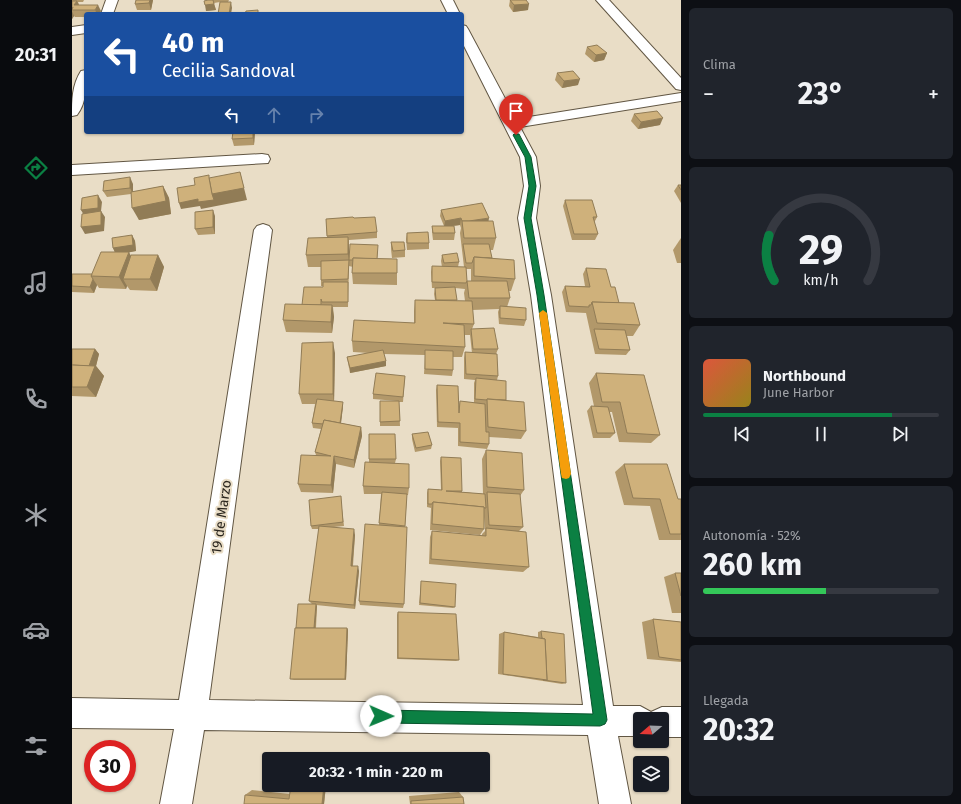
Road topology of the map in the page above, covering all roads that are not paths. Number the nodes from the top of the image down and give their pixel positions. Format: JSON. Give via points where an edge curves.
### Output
{"nodes":[{"id":1,"x":112,"y":0,"type":"edge"},
{"id":2,"x":447,"y":0,"type":"edge"},
{"id":3,"x":602,"y":0,"type":"edge"},
{"id":4,"x":108,"y":12,"type":"edge"},
{"id":5,"x":453,"y":12,"type":"edge"},
{"id":6,"x":84,"y":30,"type":"edge"},
{"id":7,"x":72,"y":31,"type":"edge"},
{"id":8,"x":464,"y":33,"type":"edge"},
{"id":9,"x":84,"y":79,"type":"edge"},
{"id":10,"x":681,"y":86,"type":"edge"},
{"id":11,"x":681,"y":97,"type":"edge"},
{"id":12,"x":72,"y":112,"type":"edge"},
{"id":13,"x":510,"y":124,"type":"junction"},
{"id":14,"x":262,"y":159,"type":"dead end"},
{"id":15,"x":72,"y":170,"type":"edge"},
{"id":16,"x":263,"y":230,"type":"dead end"},
{"id":17,"x":72,"y":713,"type":"edge"},
{"id":18,"x":192,"y":714,"type":"junction"},
{"id":19,"x":600,"y":720,"type":"junction"},
{"id":20,"x":633,"y":721,"type":"edge"},
{"id":21,"x":669,"y":722,"type":"edge"},
{"id":22,"x":681,"y":722,"type":"edge"},
{"id":23,"x":176,"y":804,"type":"edge"},
{"id":24,"x":615,"y":804,"type":"edge"}],
"edges":[{"from":1,"to":4,"type":"street"},
{"from":2,"to":5,"type":"street"},
{"from":3,"to":10,"type":"street"},
{"from":6,"to":7,"type":"street"},
{"from":8,"to":13,"type":"street"},
{"from":9,"to":12,"type":"street"},
{"from":11,"to":13,"type":"street"},
{"from":13,"to":19,"type":"street","via":[[528,157],[532,186],[527,218]]},
{"from":14,"to":15,"type":"street"},
{"from":16,"to":18,"type":"street","name":"19 de Marzo"},
{"from":17,"to":18,"type":"street"},
{"from":18,"to":19,"type":"street"},
{"from":18,"to":23,"type":"street","name":"19 de Marzo"},
{"from":19,"to":20,"type":"street"},
{"from":19,"to":24,"type":"street"},
{"from":21,"to":22,"type":"street"}]}
